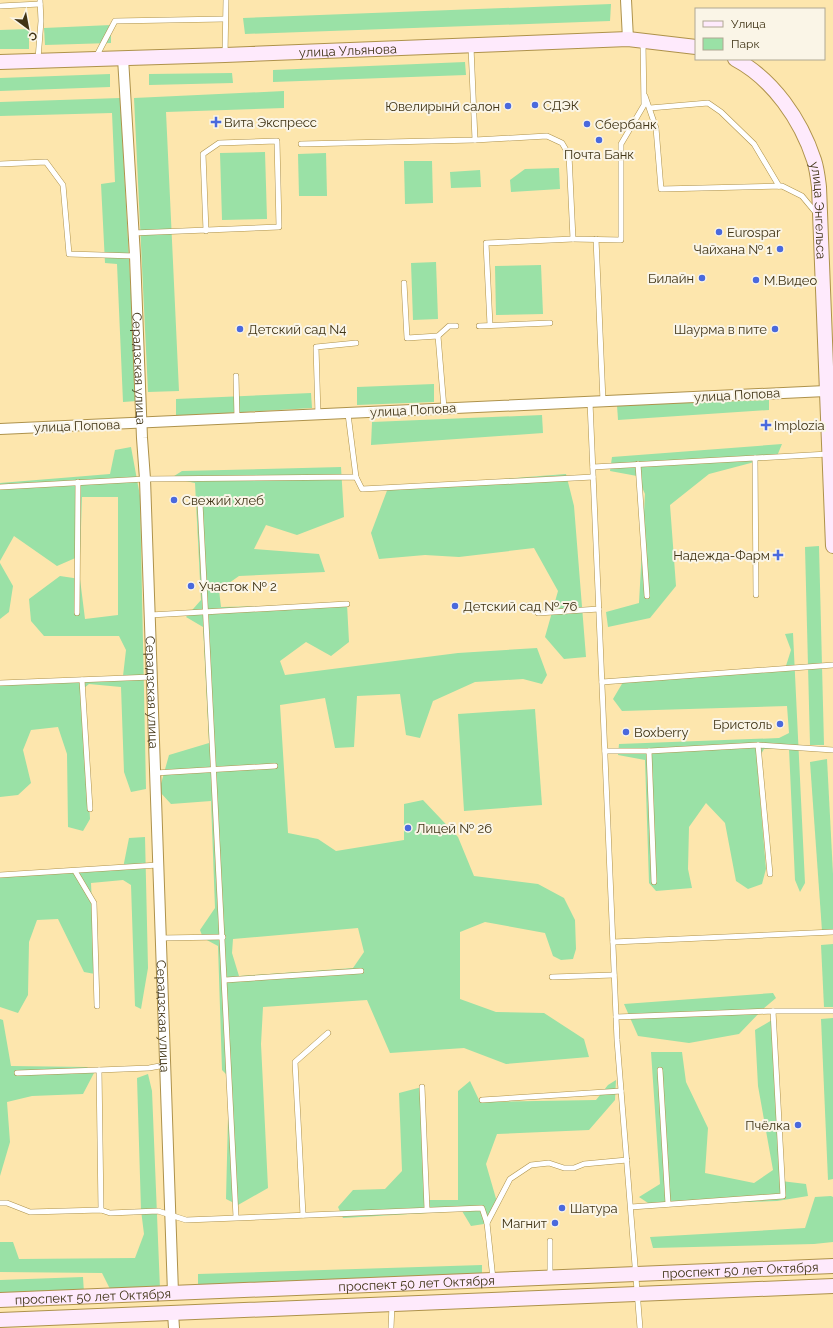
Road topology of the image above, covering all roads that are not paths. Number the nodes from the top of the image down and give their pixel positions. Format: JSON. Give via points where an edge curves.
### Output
{"nodes":[{"id":1,"x":226,"y":0,"type":"edge"},
{"id":2,"x":626,"y":0,"type":"edge"},
{"id":3,"x":40,"y":2,"type":"edge"},
{"id":4,"x":0,"y":6,"type":"edge"},
{"id":5,"x":226,"y":19,"type":"junction"},
{"id":6,"x":628,"y":39,"type":"junction"},
{"id":7,"x":643,"y":40,"type":"junction"},
{"id":8,"x":471,"y":46,"type":"junction"},
{"id":9,"x":695,"y":47,"type":"edge"},
{"id":10,"x":225,"y":55,"type":"junction"},
{"id":11,"x":123,"y":58,"type":"junction"},
{"id":12,"x":95,"y":59,"type":"junction"},
{"id":13,"x":38,"y":60,"type":"junction"},
{"id":14,"x":737,"y":60,"type":"edge"},
{"id":15,"x":0,"y":62,"type":"edge"},
{"id":16,"x":644,"y":94,"type":"junction"},
{"id":17,"x":650,"y":108,"type":"junction"},
{"id":18,"x":475,"y":140,"type":"junction"},
{"id":19,"x":301,"y":144,"type":"dead end"},
{"id":20,"x":0,"y":164,"type":"edge"},
{"id":21,"x":779,"y":186,"type":"junction"},
{"id":22,"x":820,"y":218,"type":"junction"},
{"id":23,"x":206,"y":231,"type":"junction"},
{"id":24,"x":133,"y":233,"type":"junction"},
{"id":25,"x":573,"y":239,"type":"junction"},
{"id":26,"x":596,"y":240,"type":"junction"},
{"id":27,"x":135,"y":256,"type":"junction"},
{"id":28,"x":404,"y":284,"type":"dead end"},
{"id":29,"x":828,"y":290,"type":"edge"},
{"id":30,"x":550,"y":323,"type":"dead end"},
{"id":31,"x":490,"y":325,"type":"junction"},
{"id":32,"x":456,"y":326,"type":"dead end"},
{"id":33,"x":479,"y":326,"type":"dead end"},
{"id":34,"x":438,"y":336,"type":"junction"},
{"id":35,"x":356,"y":343,"type":"dead end"},
{"id":36,"x":236,"y":376,"type":"dead end"},
{"id":37,"x":826,"y":391,"type":"junction"},
{"id":38,"x":590,"y":402,"type":"junction"},
{"id":39,"x":603,"y":402,"type":"junction"},
{"id":40,"x":444,"y":408,"type":"junction"},
{"id":41,"x":348,"y":414,"type":"junction"},
{"id":42,"x":318,"y":415,"type":"junction"},
{"id":43,"x":238,"y":419,"type":"junction"},
{"id":44,"x":141,"y":423,"type":"junction"},
{"id":45,"x":0,"y":429,"type":"edge"},
{"id":46,"x":830,"y":457,"type":"edge"},
{"id":47,"x":755,"y":458,"type":"junction"},
{"id":48,"x":638,"y":464,"type":"junction"},
{"id":49,"x":593,"y":467,"type":"junction"},
{"id":50,"x":356,"y":477,"type":"junction"},
{"id":51,"x":593,"y":477,"type":"junction"},
{"id":52,"x":145,"y":479,"type":"junction"},
{"id":53,"x":78,"y":482,"type":"junction"},
{"id":54,"x":0,"y":487,"type":"edge"},
{"id":55,"x":832,"y":495,"type":"edge"},
{"id":56,"x":200,"y":503,"type":"dead end"},
{"id":57,"x":833,"y":546,"type":"edge"},
{"id":58,"x":756,"y":595,"type":"dead end"},
{"id":59,"x":647,"y":596,"type":"dead end"},
{"id":60,"x":347,"y":604,"type":"dead end"},
{"id":61,"x":599,"y":610,"type":"junction"},
{"id":62,"x":207,"y":612,"type":"junction"},
{"id":63,"x":77,"y":613,"type":"dead end"},
{"id":64,"x":538,"y":613,"type":"dead end"},
{"id":65,"x":150,"y":615,"type":"junction"},
{"id":66,"x":833,"y":665,"type":"edge"},
{"id":67,"x":152,"y":677,"type":"junction"},
{"id":68,"x":82,"y":680,"type":"junction"},
{"id":69,"x":602,"y":682,"type":"junction"},
{"id":70,"x":0,"y":683,"type":"edge"},
{"id":71,"x":758,"y":744,"type":"junction"},
{"id":72,"x":833,"y":750,"type":"edge"},
{"id":73,"x":604,"y":751,"type":"junction"},
{"id":74,"x":649,"y":751,"type":"junction"},
{"id":75,"x":275,"y":766,"type":"dead end"},
{"id":76,"x":215,"y":770,"type":"junction"},
{"id":77,"x":155,"y":773,"type":"junction"},
{"id":78,"x":90,"y":808,"type":"dead end"},
{"id":79,"x":158,"y":865,"type":"junction"},
{"id":80,"x":75,"y":871,"type":"junction"},
{"id":81,"x":770,"y":874,"type":"dead end"},
{"id":82,"x":0,"y":875,"type":"edge"},
{"id":83,"x":654,"y":882,"type":"dead end"},
{"id":84,"x":833,"y":932,"type":"edge"},
{"id":85,"x":223,"y":937,"type":"junction"},
{"id":86,"x":161,"y":938,"type":"junction"},
{"id":87,"x":613,"y":942,"type":"junction"},
{"id":88,"x":361,"y":971,"type":"dead end"},
{"id":89,"x":614,"y":975,"type":"junction"},
{"id":90,"x":552,"y":977,"type":"dead end"},
{"id":91,"x":225,"y":980,"type":"junction"},
{"id":92,"x":97,"y":1006,"type":"dead end"},
{"id":93,"x":773,"y":1011,"type":"junction"},
{"id":94,"x":833,"y":1011,"type":"edge"},
{"id":95,"x":616,"y":1017,"type":"junction"},
{"id":96,"x":328,"y":1033,"type":"dead end"},
{"id":97,"x":165,"y":1066,"type":"junction"},
{"id":98,"x":99,"y":1070,"type":"junction"},
{"id":99,"x":660,"y":1070,"type":"dead end"},
{"id":100,"x":17,"y":1073,"type":"dead end"},
{"id":101,"x":422,"y":1087,"type":"dead end"},
{"id":102,"x":621,"y":1091,"type":"junction"},
{"id":103,"x":482,"y":1100,"type":"dead end"},
{"id":104,"x":627,"y":1160,"type":"junction"},
{"id":105,"x":0,"y":1203,"type":"edge"},
{"id":106,"x":668,"y":1204,"type":"junction"},
{"id":107,"x":631,"y":1208,"type":"junction"},
{"id":108,"x":427,"y":1209,"type":"junction"},
{"id":109,"x":101,"y":1210,"type":"junction"},
{"id":110,"x":170,"y":1215,"type":"junction"},
{"id":111,"x":303,"y":1215,"type":"junction"},
{"id":112,"x":236,"y":1217,"type":"junction"},
{"id":113,"x":487,"y":1223,"type":"junction"},
{"id":114,"x":550,"y":1242,"type":"dead end"},
{"id":115,"x":833,"y":1266,"type":"edge"},
{"id":116,"x":637,"y":1274,"type":"junction"},
{"id":117,"x":550,"y":1277,"type":"junction"},
{"id":118,"x":494,"y":1280,"type":"junction"},
{"id":119,"x":833,"y":1286,"type":"edge"},
{"id":120,"x":173,"y":1293,"type":"junction"},
{"id":121,"x":638,"y":1294,"type":"junction"},
{"id":122,"x":0,"y":1300,"type":"edge"},
{"id":123,"x":392,"y":1304,"type":"junction"},
{"id":124,"x":174,"y":1313,"type":"junction"},
{"id":125,"x":0,"y":1320,"type":"edge"},
{"id":126,"x":174,"y":1328,"type":"edge"},
{"id":127,"x":391,"y":1328,"type":"edge"},
{"id":128,"x":640,"y":1328,"type":"edge"}],
"edges":[{"from":1,"to":5,"type":"lane"},
{"from":2,"to":6,"type":"street"},
{"from":3,"to":4,"type":"lane"},
{"from":3,"to":13,"type":"lane"},
{"from":5,"to":10,"type":"lane"},
{"from":5,"to":12,"type":"lane","via":[[116,21]]},
{"from":6,"to":7,"type":"main road","name":"улица Ульянова"},
{"from":6,"to":8,"type":"main road","name":"улица Ульянова"},
{"from":7,"to":9,"type":"main road","name":"улица Ульянова"},
{"from":7,"to":16,"type":"lane"},
{"from":8,"to":10,"type":"main road","name":"улица Ульянова"},
{"from":8,"to":18,"type":"lane"},
{"from":10,"to":11,"type":"main road","name":"улица Ульянова"},
{"from":11,"to":12,"type":"main road","name":"улица Ульянова"},
{"from":11,"to":24,"type":"street","name":"Серадзская улица"},
{"from":12,"to":13,"type":"main road","name":"улица Ульянова"},
{"from":13,"to":15,"type":"main road","name":"улица Ульянова"},
{"from":14,"to":22,"type":"main road","name":"улица Энгельса","via":[[752,69],[777,94],[807,140],[815,162]]},
{"from":16,"to":17,"type":"lane"},
{"from":16,"to":26,"type":"lane","via":[[644,105],[621,144],[621,240]]},
{"from":17,"to":21,"type":"lane","via":[[708,104],[721,112],[754,144]]},
{"from":17,"to":21,"type":"lane","via":[[656,128],[660,189]]},
{"from":18,"to":19,"type":"lane"},
{"from":18,"to":25,"type":"lane","via":[[547,136],[562,143],[569,155]]},
{"from":20,"to":27,"type":"lane","via":[[46,162],[63,185],[69,254]]},
{"from":21,"to":22,"type":"lane","via":[[802,196]]},
{"from":22,"to":29,"type":"main road","name":"улица Энгельса"},
{"from":23,"to":23,"type":"lane","via":[[279,227],[277,141],[219,143],[203,154]]},
{"from":23,"to":24,"type":"lane"},
{"from":24,"to":27,"type":"street","name":"Серадзская улица"},
{"from":25,"to":26,"type":"lane"},
{"from":25,"to":31,"type":"lane","via":[[486,243]]},
{"from":26,"to":39,"type":"lane"},
{"from":27,"to":44,"type":"street","name":"Серадзская улица"},
{"from":28,"to":34,"type":"lane","via":[[407,338]]},
{"from":29,"to":37,"type":"main road","name":"улица Энгельса"},
{"from":30,"to":31,"type":"lane"},
{"from":31,"to":33,"type":"lane"},
{"from":32,"to":34,"type":"lane","via":[[449,326]]},
{"from":34,"to":40,"type":"lane"},
{"from":35,"to":42,"type":"lane","via":[[316,347]]},
{"from":36,"to":43,"type":"lane"},
{"from":37,"to":39,"type":"street","name":"улица Попова"},
{"from":37,"to":46,"type":"main road","name":"улица Энгельса"},
{"from":38,"to":39,"type":"street","name":"улица Попова"},
{"from":38,"to":40,"type":"street","name":"улица Попова"},
{"from":38,"to":49,"type":"lane"},
{"from":40,"to":41,"type":"street","name":"улица Попова"},
{"from":41,"to":42,"type":"street","name":"улица Попова"},
{"from":41,"to":50,"type":"lane"},
{"from":42,"to":43,"type":"street","name":"улица Попова"},
{"from":43,"to":44,"type":"street","name":"улица Попова"},
{"from":44,"to":45,"type":"street","name":"улица Попова"},
{"from":44,"to":52,"type":"street","name":"Серадзская улица"},
{"from":46,"to":47,"type":"lane"},
{"from":46,"to":55,"type":"main road","name":"улица Энгельса"},
{"from":47,"to":48,"type":"lane"},
{"from":47,"to":58,"type":"lane"},
{"from":48,"to":49,"type":"lane"},
{"from":48,"to":59,"type":"lane"},
{"from":49,"to":51,"type":"lane"},
{"from":50,"to":51,"type":"lane","via":[[362,489]]},
{"from":50,"to":52,"type":"lane"},
{"from":51,"to":61,"type":"lane"},
{"from":52,"to":53,"type":"lane"},
{"from":52,"to":65,"type":"street","name":"Серадзская улица"},
{"from":53,"to":54,"type":"lane"},
{"from":53,"to":63,"type":"lane"},
{"from":55,"to":57,"type":"main road"},
{"from":56,"to":62,"type":"lane"},
{"from":60,"to":62,"type":"lane"},
{"from":61,"to":64,"type":"lane"},
{"from":61,"to":69,"type":"lane"},
{"from":62,"to":65,"type":"lane"},
{"from":62,"to":76,"type":"lane"},
{"from":65,"to":67,"type":"street","name":"Серадзская улица"},
{"from":66,"to":69,"type":"lane"},
{"from":67,"to":68,"type":"lane"},
{"from":67,"to":77,"type":"street","name":"Серадзская улица"},
{"from":68,"to":70,"type":"lane"},
{"from":68,"to":78,"type":"lane"},
{"from":69,"to":73,"type":"lane"},
{"from":71,"to":72,"type":"lane"},
{"from":71,"to":74,"type":"lane"},
{"from":71,"to":81,"type":"lane"},
{"from":73,"to":74,"type":"lane"},
{"from":73,"to":87,"type":"lane"},
{"from":74,"to":83,"type":"lane"},
{"from":75,"to":76,"type":"lane"},
{"from":76,"to":77,"type":"lane"},
{"from":76,"to":85,"type":"lane"},
{"from":77,"to":79,"type":"street","name":"Серадзская улица"},
{"from":79,"to":80,"type":"lane"},
{"from":79,"to":86,"type":"street","name":"Серадзская улица"},
{"from":80,"to":82,"type":"lane"},
{"from":80,"to":92,"type":"lane","via":[[94,903]]},
{"from":84,"to":87,"type":"lane"},
{"from":85,"to":86,"type":"lane"},
{"from":85,"to":91,"type":"lane"},
{"from":86,"to":97,"type":"street","name":"Серадзская улица"},
{"from":87,"to":89,"type":"lane"},
{"from":88,"to":91,"type":"lane"},
{"from":89,"to":90,"type":"lane"},
{"from":89,"to":95,"type":"lane"},
{"from":91,"to":112,"type":"lane"},
{"from":93,"to":94,"type":"lane"},
{"from":93,"to":95,"type":"lane"},
{"from":93,"to":106,"type":"lane","via":[[783,1196]]},
{"from":95,"to":102,"type":"lane"},
{"from":96,"to":111,"type":"lane","via":[[295,1062]]},
{"from":97,"to":98,"type":"lane"},
{"from":97,"to":110,"type":"street","name":"Серадзская улица"},
{"from":98,"to":100,"type":"lane"},
{"from":98,"to":109,"type":"lane"},
{"from":99,"to":106,"type":"lane"},
{"from":101,"to":108,"type":"lane"},
{"from":102,"to":103,"type":"lane"},
{"from":102,"to":104,"type":"lane"},
{"from":104,"to":107,"type":"lane"},
{"from":104,"to":113,"type":"lane","via":[[584,1164],[574,1168],[549,1163],[531,1165],[510,1179]]},
{"from":105,"to":109,"type":"lane","via":[[30,1212]]},
{"from":106,"to":107,"type":"lane"},
{"from":107,"to":116,"type":"lane","via":[[632,1252]]},
{"from":108,"to":111,"type":"lane"},
{"from":108,"to":113,"type":"lane","via":[[482,1208]]},
{"from":109,"to":110,"type":"lane","via":[[110,1213],[158,1212]]},
{"from":110,"to":112,"type":"lane","via":[[186,1220]]},
{"from":110,"to":120,"type":"street","name":"Серадзская улица"},
{"from":111,"to":112,"type":"lane"},
{"from":113,"to":118,"type":"lane"},
{"from":114,"to":117,"type":"lane"},
{"from":115,"to":116,"type":"main road","name":"проспект 50 лет Октября"},
{"from":116,"to":117,"type":"main road","name":"проспект 50 лет Октября"},
{"from":116,"to":121,"type":"lane"},
{"from":117,"to":118,"type":"main road","name":"проспект 50 лет Октября"},
{"from":118,"to":120,"type":"main road","name":"проспект 50 лет Октября"},
{"from":119,"to":121,"type":"main road","name":"проспект 50 лет Октября"},
{"from":120,"to":122,"type":"main road","name":"проспект 50 лет Октября"},
{"from":120,"to":124,"type":"main road","name":"Серадзская улица"},
{"from":121,"to":123,"type":"main road","name":"проспект 50 лет Октября"},
{"from":121,"to":128,"type":"lane"},
{"from":123,"to":124,"type":"main road","name":"проспект 50 лет Октября"},
{"from":123,"to":127,"type":"lane"},
{"from":124,"to":125,"type":"main road","name":"проспект 50 лет Октября"},
{"from":124,"to":126,"type":"street","name":"Серадзская улица"}]}
